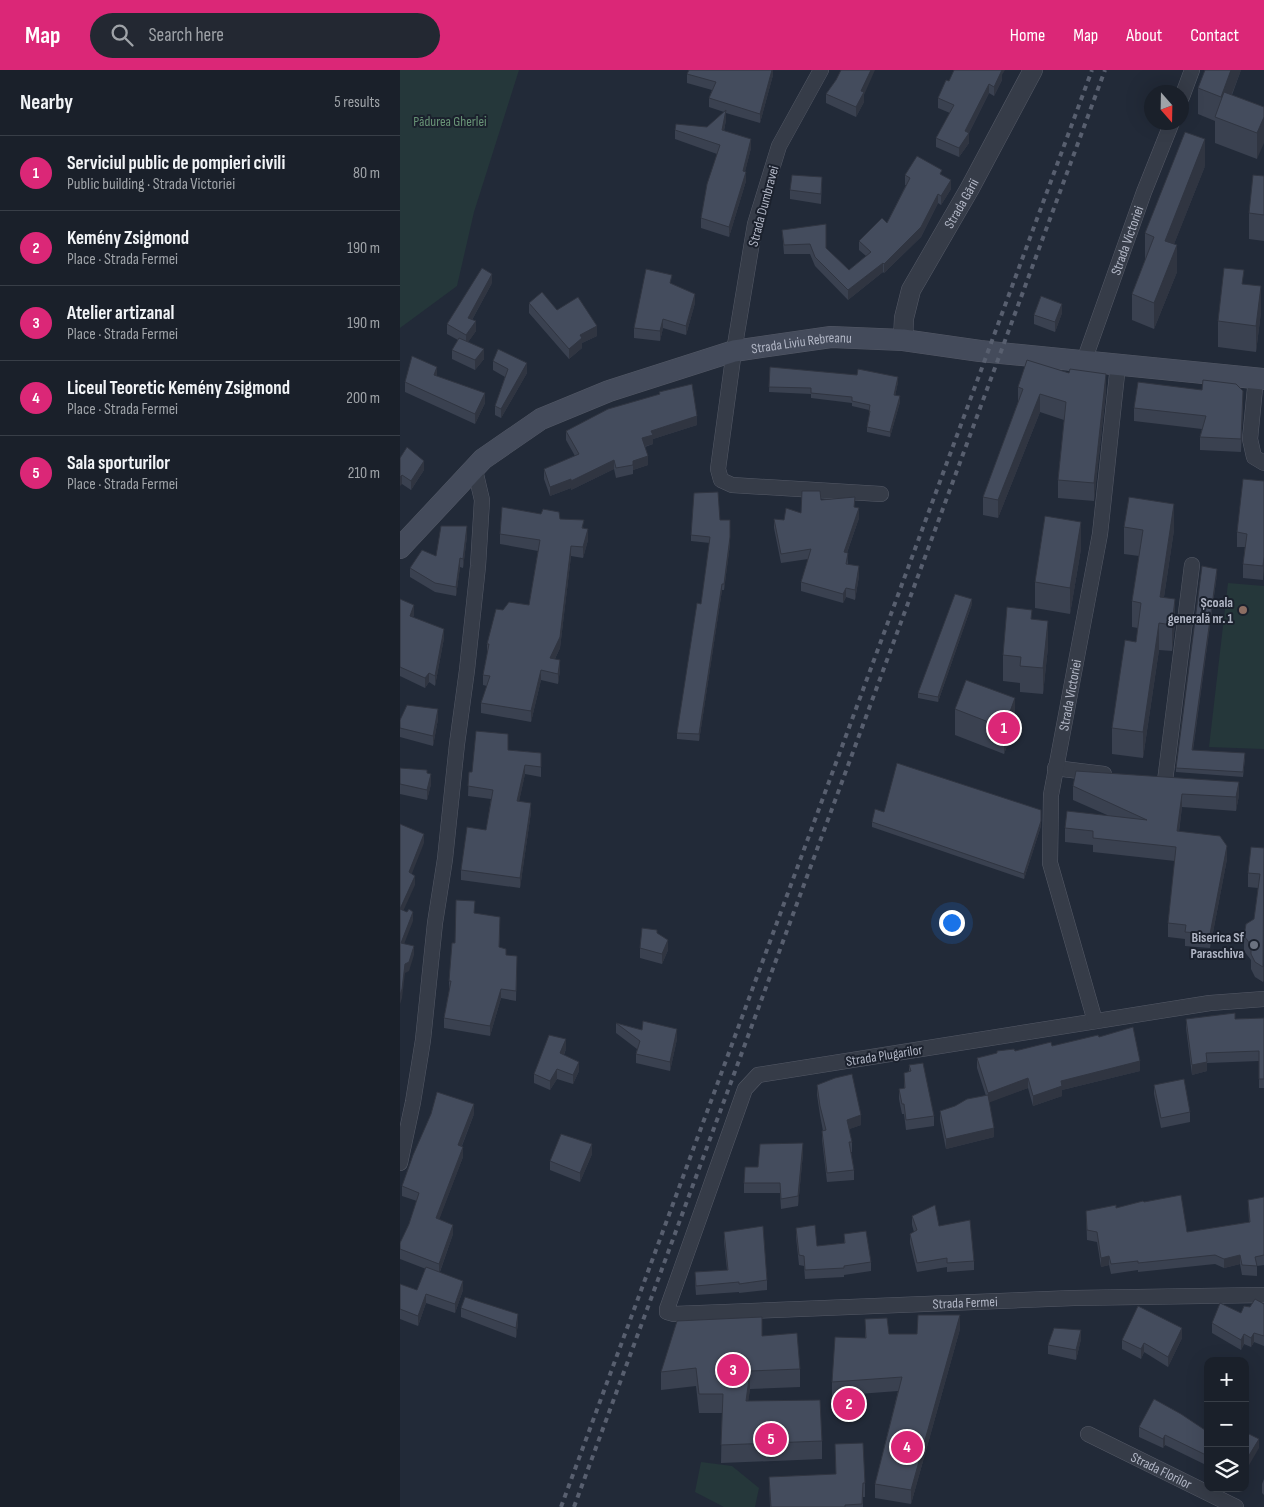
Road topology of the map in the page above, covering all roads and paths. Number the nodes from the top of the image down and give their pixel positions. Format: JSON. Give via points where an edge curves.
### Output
{"nodes":[{"id":1,"x":821,"y":70,"type":"edge"},
{"id":2,"x":1032,"y":70,"type":"edge"},
{"id":3,"x":1192,"y":70,"type":"edge"},
{"id":4,"x":1186,"y":85,"type":"edge"},
{"id":5,"x":1169,"y":130,"type":"edge"},
{"id":6,"x":903,"y":340,"type":"junction"},
{"id":7,"x":734,"y":351,"type":"junction"},
{"id":8,"x":1084,"y":361,"type":"junction"},
{"id":9,"x":1118,"y":365,"type":"junction"},
{"id":10,"x":1260,"y":379,"type":"edge"},
{"id":11,"x":1264,"y":463,"type":"edge"},
{"id":12,"x":475,"y":470,"type":"junction"},
{"id":13,"x":881,"y":494,"type":"dead end"},
{"id":14,"x":400,"y":548,"type":"edge"},
{"id":15,"x":1192,"y":565,"type":"dead end"},
{"id":16,"x":1056,"y":768,"type":"junction"},
{"id":17,"x":1119,"y":775,"type":"edge"},
{"id":18,"x":1147,"y":778,"type":"edge"},
{"id":19,"x":1165,"y":781,"type":"junction"},
{"id":20,"x":1184,"y":782,"type":"edge"},
{"id":21,"x":1264,"y":1000,"type":"edge"},
{"id":22,"x":1094,"y":1021,"type":"junction"},
{"id":23,"x":400,"y":1163,"type":"edge"},
{"id":24,"x":1264,"y":1295,"type":"edge"},
{"id":25,"x":667,"y":1312,"type":"joint"},
{"id":26,"x":1088,"y":1434,"type":"dead end"},
{"id":27,"x":1236,"y":1507,"type":"edge"}],
"edges":[{"from":1,"to":7,"type":"street","name":"Strada Dumbravei","via":[[779,146],[755,224]]},
{"from":2,"to":6,"type":"street","name":"Strada Gării","via":[[970,188],[911,290]]},
{"from":3,"to":4,"type":"street"},
{"from":5,"to":8,"type":"street","name":"Strada Victoriei"},
{"from":6,"to":7,"type":"main road","name":"Strada Liviu Rebreanu","via":[[831,337]]},
{"from":6,"to":8,"type":"main road","name":"Strada Liviu Rebreanu"},
{"from":7,"to":12,"type":"main road","name":"Strada Liviu Rebreanu","via":[[609,391],[541,419],[490,454]]},
{"from":7,"to":13,"type":"street","name":"Strada Dumbravei","via":[[718,469],[721,480],[732,485]]},
{"from":8,"to":9,"type":"main road","name":"Strada Liviu Rebreanu"},
{"from":9,"to":10,"type":"main road","name":"Strada Liviu Rebreanu"},
{"from":9,"to":16,"type":"street","name":"Strada Victoriei","via":[[1100,534]]},
{"from":10,"to":11,"type":"street","via":[[1250,439],[1254,457]]},
{"from":12,"to":14,"type":"main road","name":"Strada Liviu Rebreanu"},
{"from":12,"to":23,"type":"street","via":[[482,500],[467,670],[423,1040],[414,1102]]},
{"from":15,"to":19,"type":"street"},
{"from":16,"to":17,"type":"street"},
{"from":16,"to":22,"type":"street","name":"Strada Victoriei","via":[[1051,795],[1050,863]]},
{"from":18,"to":19,"type":"street"},
{"from":19,"to":20,"type":"street"},
{"from":21,"to":22,"type":"street","name":"Strada Plugarilor","via":[[1210,1003]]},
{"from":22,"to":25,"type":"street","name":"Strada Plugarilor","via":[[758,1075],[745,1089]]},
{"from":24,"to":25,"type":"street","name":"Strada Fermei"},
{"from":26,"to":27,"type":"street","name":"Strada Florilor"}]}
